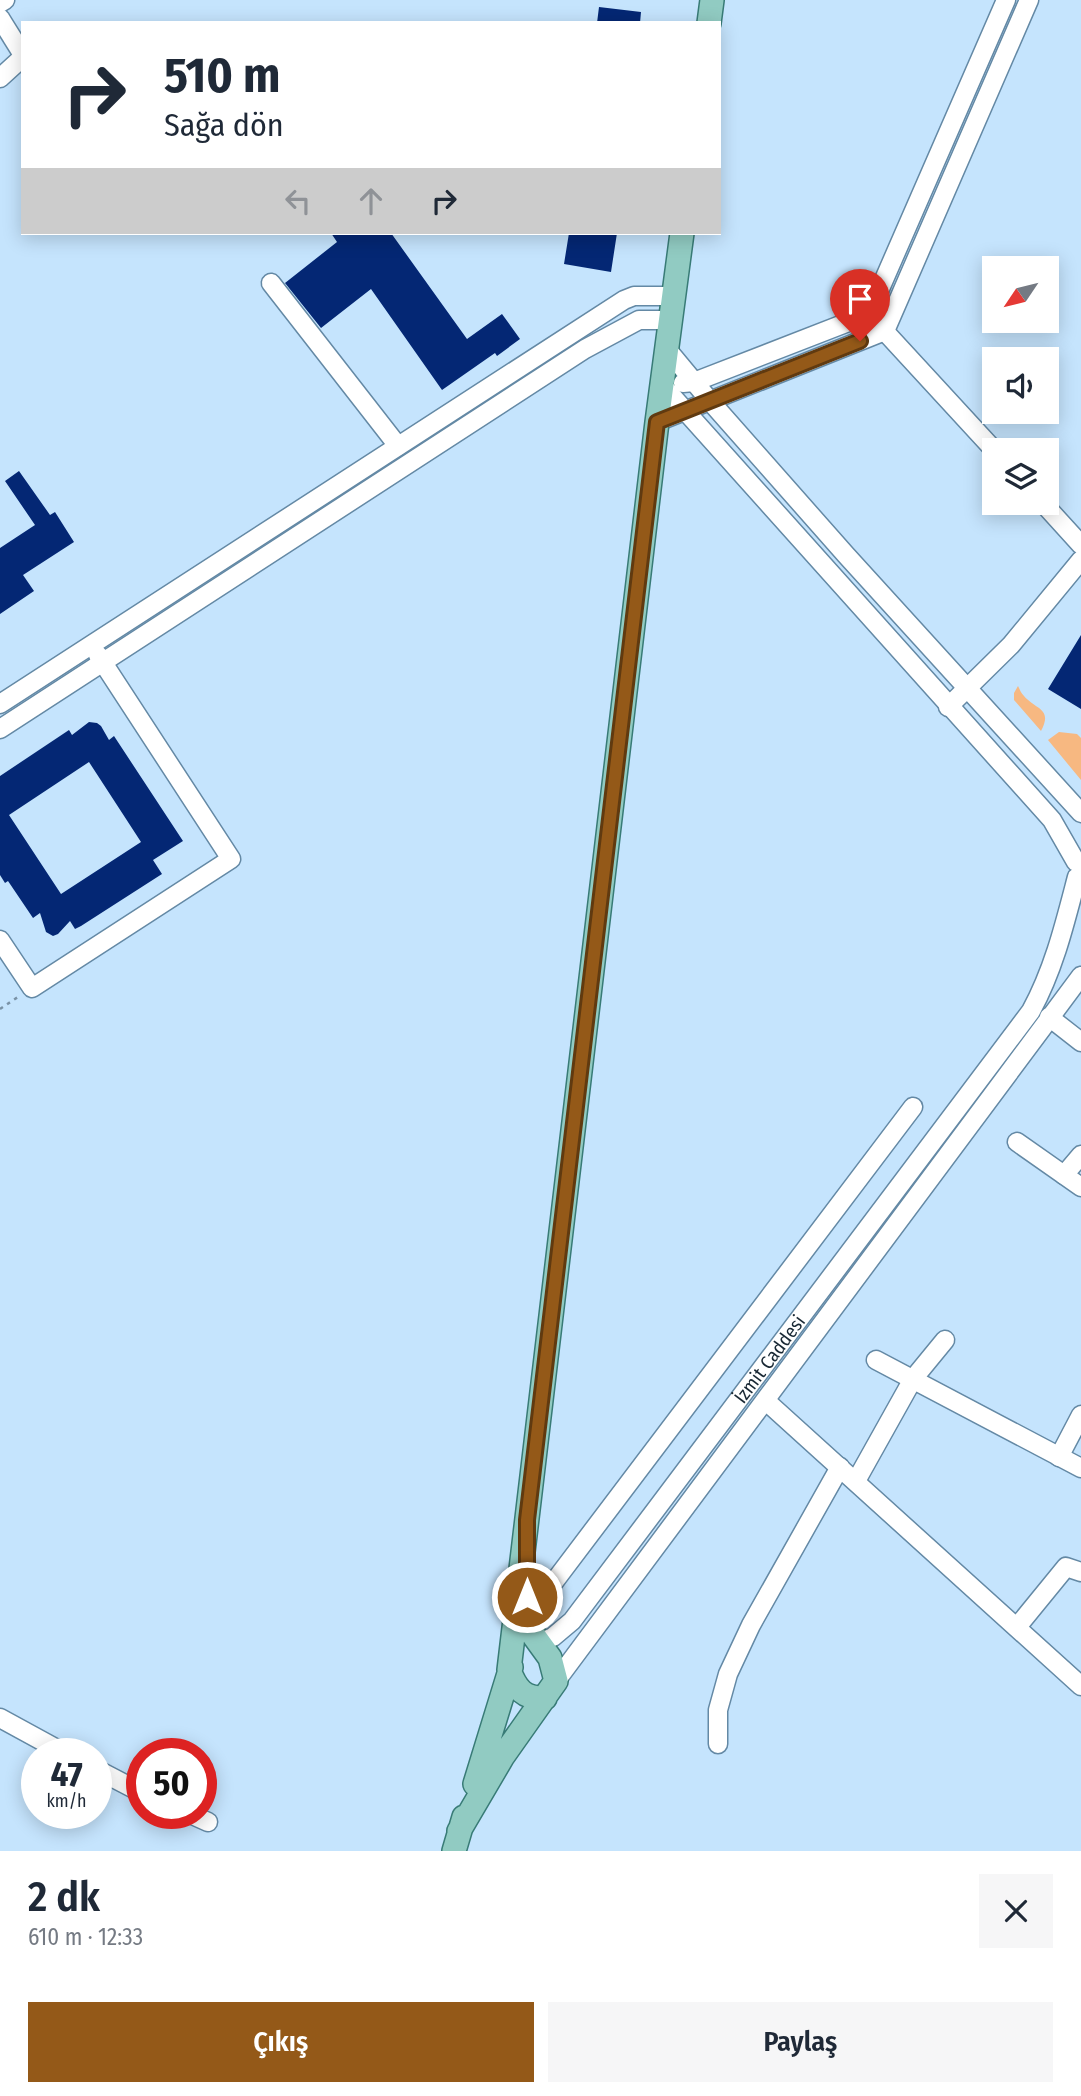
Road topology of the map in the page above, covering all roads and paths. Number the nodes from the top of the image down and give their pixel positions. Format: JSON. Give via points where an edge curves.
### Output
{"nodes":[{"id":1,"x":5,"y":0,"type":"edge"},
{"id":2,"x":712,"y":0,"type":"edge"},
{"id":3,"x":1006,"y":0,"type":"edge"},
{"id":4,"x":1030,"y":0,"type":"edge"},
{"id":5,"x":0,"y":3,"type":"edge"},
{"id":6,"x":0,"y":18,"type":"edge"},
{"id":7,"x":709,"y":21,"type":"edge"},
{"id":8,"x":21,"y":53,"type":"edge"},
{"id":9,"x":21,"y":58,"type":"edge"},
{"id":10,"x":0,"y":78,"type":"edge"},
{"id":11,"x":682,"y":235,"type":"edge"},
{"id":12,"x":271,"y":283,"type":"dead end"},
{"id":13,"x":674,"y":296,"type":"junction"},
{"id":14,"x":869,"y":314,"type":"junction"},
{"id":15,"x":671,"y":320,"type":"junction"},
{"id":16,"x":885,"y":331,"type":"junction"},
{"id":17,"x":666,"y":348,"type":"junction"},
{"id":18,"x":694,"y":382,"type":"junction"},
{"id":19,"x":663,"y":386,"type":"junction"},
{"id":20,"x":710,"y":401,"type":"junction"},
{"id":21,"x":685,"y":411,"type":"junction"},
{"id":22,"x":657,"y":422,"type":"junction"},
{"id":23,"x":983,"y":438,"type":"edge"},
{"id":24,"x":398,"y":446,"type":"junction"},
{"id":25,"x":1054,"y":515,"type":"edge"},
{"id":26,"x":1081,"y":545,"type":"edge"},
{"id":27,"x":1081,"y":560,"type":"edge"},
{"id":28,"x":1074,"y":583,"type":"edge"},
{"id":29,"x":91,"y":646,"type":"junction"},
{"id":30,"x":103,"y":663,"type":"junction"},
{"id":31,"x":968,"y":689,"type":"junction"},
{"id":32,"x":0,"y":704,"type":"edge"},
{"id":33,"x":948,"y":707,"type":"junction"},
{"id":34,"x":0,"y":729,"type":"edge"},
{"id":35,"x":1080,"y":811,"type":"edge"},
{"id":36,"x":1079,"y":869,"type":"edge"},
{"id":37,"x":0,"y":940,"type":"edge"},
{"id":38,"x":1081,"y":976,"type":"edge"},
{"id":39,"x":32,"y":988,"type":"junction"},
{"id":40,"x":0,"y":1009,"type":"edge"},
{"id":41,"x":1049,"y":1017,"type":"junction"},
{"id":42,"x":1081,"y":1042,"type":"edge"},
{"id":43,"x":913,"y":1107,"type":"dead end"},
{"id":44,"x":1017,"y":1142,"type":"dead end"},
{"id":45,"x":1081,"y":1155,"type":"edge"},
{"id":46,"x":1064,"y":1175,"type":"junction"},
{"id":47,"x":1081,"y":1187,"type":"edge"},
{"id":48,"x":945,"y":1340,"type":"dead end"},
{"id":49,"x":876,"y":1360,"type":"dead end"},
{"id":50,"x":913,"y":1379,"type":"junction"},
{"id":51,"x":766,"y":1401,"type":"junction"},
{"id":52,"x":1081,"y":1415,"type":"edge"},
{"id":53,"x":1059,"y":1457,"type":"junction"},
{"id":54,"x":840,"y":1467,"type":"junction"},
{"id":55,"x":1081,"y":1468,"type":"edge"},
{"id":56,"x":856,"y":1481,"type":"junction"},
{"id":57,"x":527,"y":1520,"type":"junction"},
{"id":58,"x":1081,"y":1572,"type":"edge"},
{"id":59,"x":529,"y":1615,"type":"junction"},
{"id":60,"x":1017,"y":1627,"type":"junction"},
{"id":61,"x":538,"y":1643,"type":"junction"},
{"id":62,"x":509,"y":1670,"type":"junction"},
{"id":63,"x":1081,"y":1686,"type":"edge"},
{"id":64,"x":551,"y":1689,"type":"junction"},
{"id":65,"x":0,"y":1718,"type":"edge"},
{"id":66,"x":37,"y":1738,"type":"edge"},
{"id":67,"x":718,"y":1744,"type":"dead end"},
{"id":68,"x":456,"y":1841,"type":"edge"}],
"edges":[{"from":1,"to":5,"type":"street"},
{"from":2,"to":7,"type":"main road"},
{"from":3,"to":14,"type":"street"},
{"from":4,"to":16,"type":"street"},
{"from":6,"to":8,"type":"street"},
{"from":9,"to":10,"type":"street"},
{"from":11,"to":13,"type":"main road"},
{"from":12,"to":24,"type":"street"},
{"from":13,"to":15,"type":"main road"},
{"from":13,"to":24,"type":"street","via":[[624,300]]},
{"from":14,"to":16,"type":"street"},
{"from":14,"to":18,"type":"street"},
{"from":15,"to":17,"type":"main road"},
{"from":15,"to":30,"type":"street","via":[[639,320],[585,349]]},
{"from":16,"to":20,"type":"street"},
{"from":16,"to":23,"type":"street"},
{"from":17,"to":18,"type":"street"},
{"from":17,"to":19,"type":"main road"},
{"from":18,"to":19,"type":"street"},
{"from":18,"to":20,"type":"street"},
{"from":19,"to":21,"type":"street"},
{"from":19,"to":22,"type":"main road"},
{"from":20,"to":21,"type":"street"},
{"from":20,"to":31,"type":"street"},
{"from":21,"to":22,"type":"street"},
{"from":21,"to":33,"type":"street"},
{"from":22,"to":57,"type":"main road"},
{"from":24,"to":29,"type":"street"},
{"from":25,"to":26,"type":"street"},
{"from":27,"to":28,"type":"street"},
{"from":28,"to":31,"type":"street"},
{"from":29,"to":30,"type":"street"},
{"from":29,"to":32,"type":"street"},
{"from":30,"to":34,"type":"street"},
{"from":30,"to":39,"type":"street","via":[[231,859]]},
{"from":31,"to":33,"type":"street"},
{"from":31,"to":35,"type":"street"},
{"from":33,"to":36,"type":"street","via":[[1052,820]]},
{"from":36,"to":61,"type":"street","name":"İzmit Caddesi","via":[[1050,972],[1031,1011],[572,1621]]},
{"from":37,"to":39,"type":"street"},
{"from":38,"to":41,"type":"street","name":"İzmit Caddesi"},
{"from":39,"to":40,"type":"path"},
{"from":41,"to":42,"type":"street"},
{"from":41,"to":51,"type":"street","name":"İzmit Caddesi"},
{"from":43,"to":59,"type":"street"},
{"from":44,"to":46,"type":"street"},
{"from":45,"to":46,"type":"street"},
{"from":46,"to":47,"type":"street"},
{"from":48,"to":50,"type":"street"},
{"from":49,"to":50,"type":"street"},
{"from":50,"to":53,"type":"street"},
{"from":50,"to":56,"type":"street"},
{"from":51,"to":54,"type":"street"},
{"from":51,"to":64,"type":"street","name":"İzmit Caddesi"},
{"from":52,"to":53,"type":"street"},
{"from":53,"to":55,"type":"street"},
{"from":54,"to":56,"type":"street"},
{"from":54,"to":67,"type":"street","via":[[728,1674],[718,1710]]},
{"from":56,"to":60,"type":"street"},
{"from":57,"to":59,"type":"main road"},
{"from":57,"to":62,"type":"main road"},
{"from":58,"to":60,"type":"street","via":[[1066,1567]]},
{"from":59,"to":61,"type":"main road"},
{"from":60,"to":63,"type":"street"},
{"from":61,"to":62,"type":"main road","name":"İzmit Caddesi","via":[[519,1654]]},
{"from":61,"to":64,"type":"main road","via":[[550,1658]]},
{"from":62,"to":64,"type":"main road","via":[[522,1693],[535,1698]]},
{"from":62,"to":68,"type":"main road","name":"İzmit Caddesi"},
{"from":64,"to":68,"type":"main road","name":"İzmit Caddesi","via":[[503,1756]]},
{"from":65,"to":66,"type":"street"}]}
